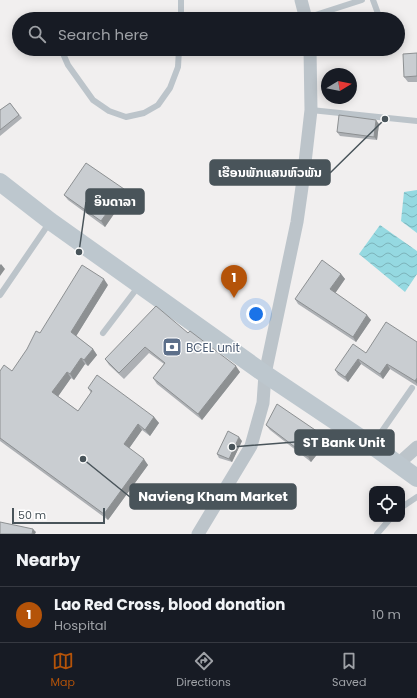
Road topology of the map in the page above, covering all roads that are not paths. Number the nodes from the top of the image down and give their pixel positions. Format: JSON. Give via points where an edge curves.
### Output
{"nodes":[{"id":1,"x":181,"y":0,"type":"edge"},
{"id":2,"x":300,"y":0,"type":"edge"},
{"id":3,"x":362,"y":0,"type":"edge"},
{"id":4,"x":373,"y":0,"type":"edge"},
{"id":5,"x":181,"y":12,"type":"edge"},
{"id":6,"x":304,"y":12,"type":"edge"},
{"id":7,"x":325,"y":12,"type":"edge"},
{"id":8,"x":377,"y":12,"type":"edge"},
{"id":9,"x":64,"y":56,"type":"edge"},
{"id":10,"x":179,"y":56,"type":"edge"},
{"id":11,"x":310,"y":56,"type":"edge"},
{"id":12,"x":311,"y":110,"type":"junction"},
{"id":13,"x":417,"y":120,"type":"edge"},
{"id":14,"x":0,"y":182,"type":"edge"},
{"id":15,"x":50,"y":221,"type":"junction"},
{"id":16,"x":140,"y":284,"type":"junction"},
{"id":17,"x":0,"y":295,"type":"edge"},
{"id":18,"x":103,"y":333,"type":"dead end"},
{"id":19,"x":266,"y":374,"type":"junction"},
{"id":20,"x":412,"y":388,"type":"edge"},
{"id":21,"x":372,"y":445,"type":"junction"},
{"id":22,"x":417,"y":448,"type":"edge"},
{"id":23,"x":398,"y":464,"type":"junction"},
{"id":24,"x":417,"y":478,"type":"edge"},
{"id":25,"x":417,"y":497,"type":"edge"},
{"id":26,"x":405,"y":506,"type":"edge"},
{"id":27,"x":387,"y":522,"type":"edge"},
{"id":28,"x":198,"y":534,"type":"edge"},
{"id":29,"x":377,"y":534,"type":"edge"}],
"edges":[{"from":1,"to":5,"type":"lane"},
{"from":2,"to":6,"type":"street"},
{"from":3,"to":7,"type":"lane"},
{"from":4,"to":8,"type":"lane"},
{"from":9,"to":10,"type":"lane","via":[[94,100],[109,111],[126,117],[144,113],[158,105],[170,88],[178,67]]},
{"from":11,"to":12,"type":"street"},
{"from":12,"to":13,"type":"lane"},
{"from":12,"to":19,"type":"street","via":[[297,222]]},
{"from":14,"to":15,"type":"main road"},
{"from":15,"to":16,"type":"main road"},
{"from":15,"to":17,"type":"lane"},
{"from":16,"to":18,"type":"lane"},
{"from":16,"to":19,"type":"main road"},
{"from":19,"to":21,"type":"main road"},
{"from":19,"to":28,"type":"street","via":[[263,403],[251,446]]},
{"from":20,"to":21,"type":"lane"},
{"from":21,"to":23,"type":"main road"},
{"from":22,"to":23,"type":"street"},
{"from":23,"to":24,"type":"main road"},
{"from":25,"to":26,"type":"lane"},
{"from":27,"to":29,"type":"lane"}]}
